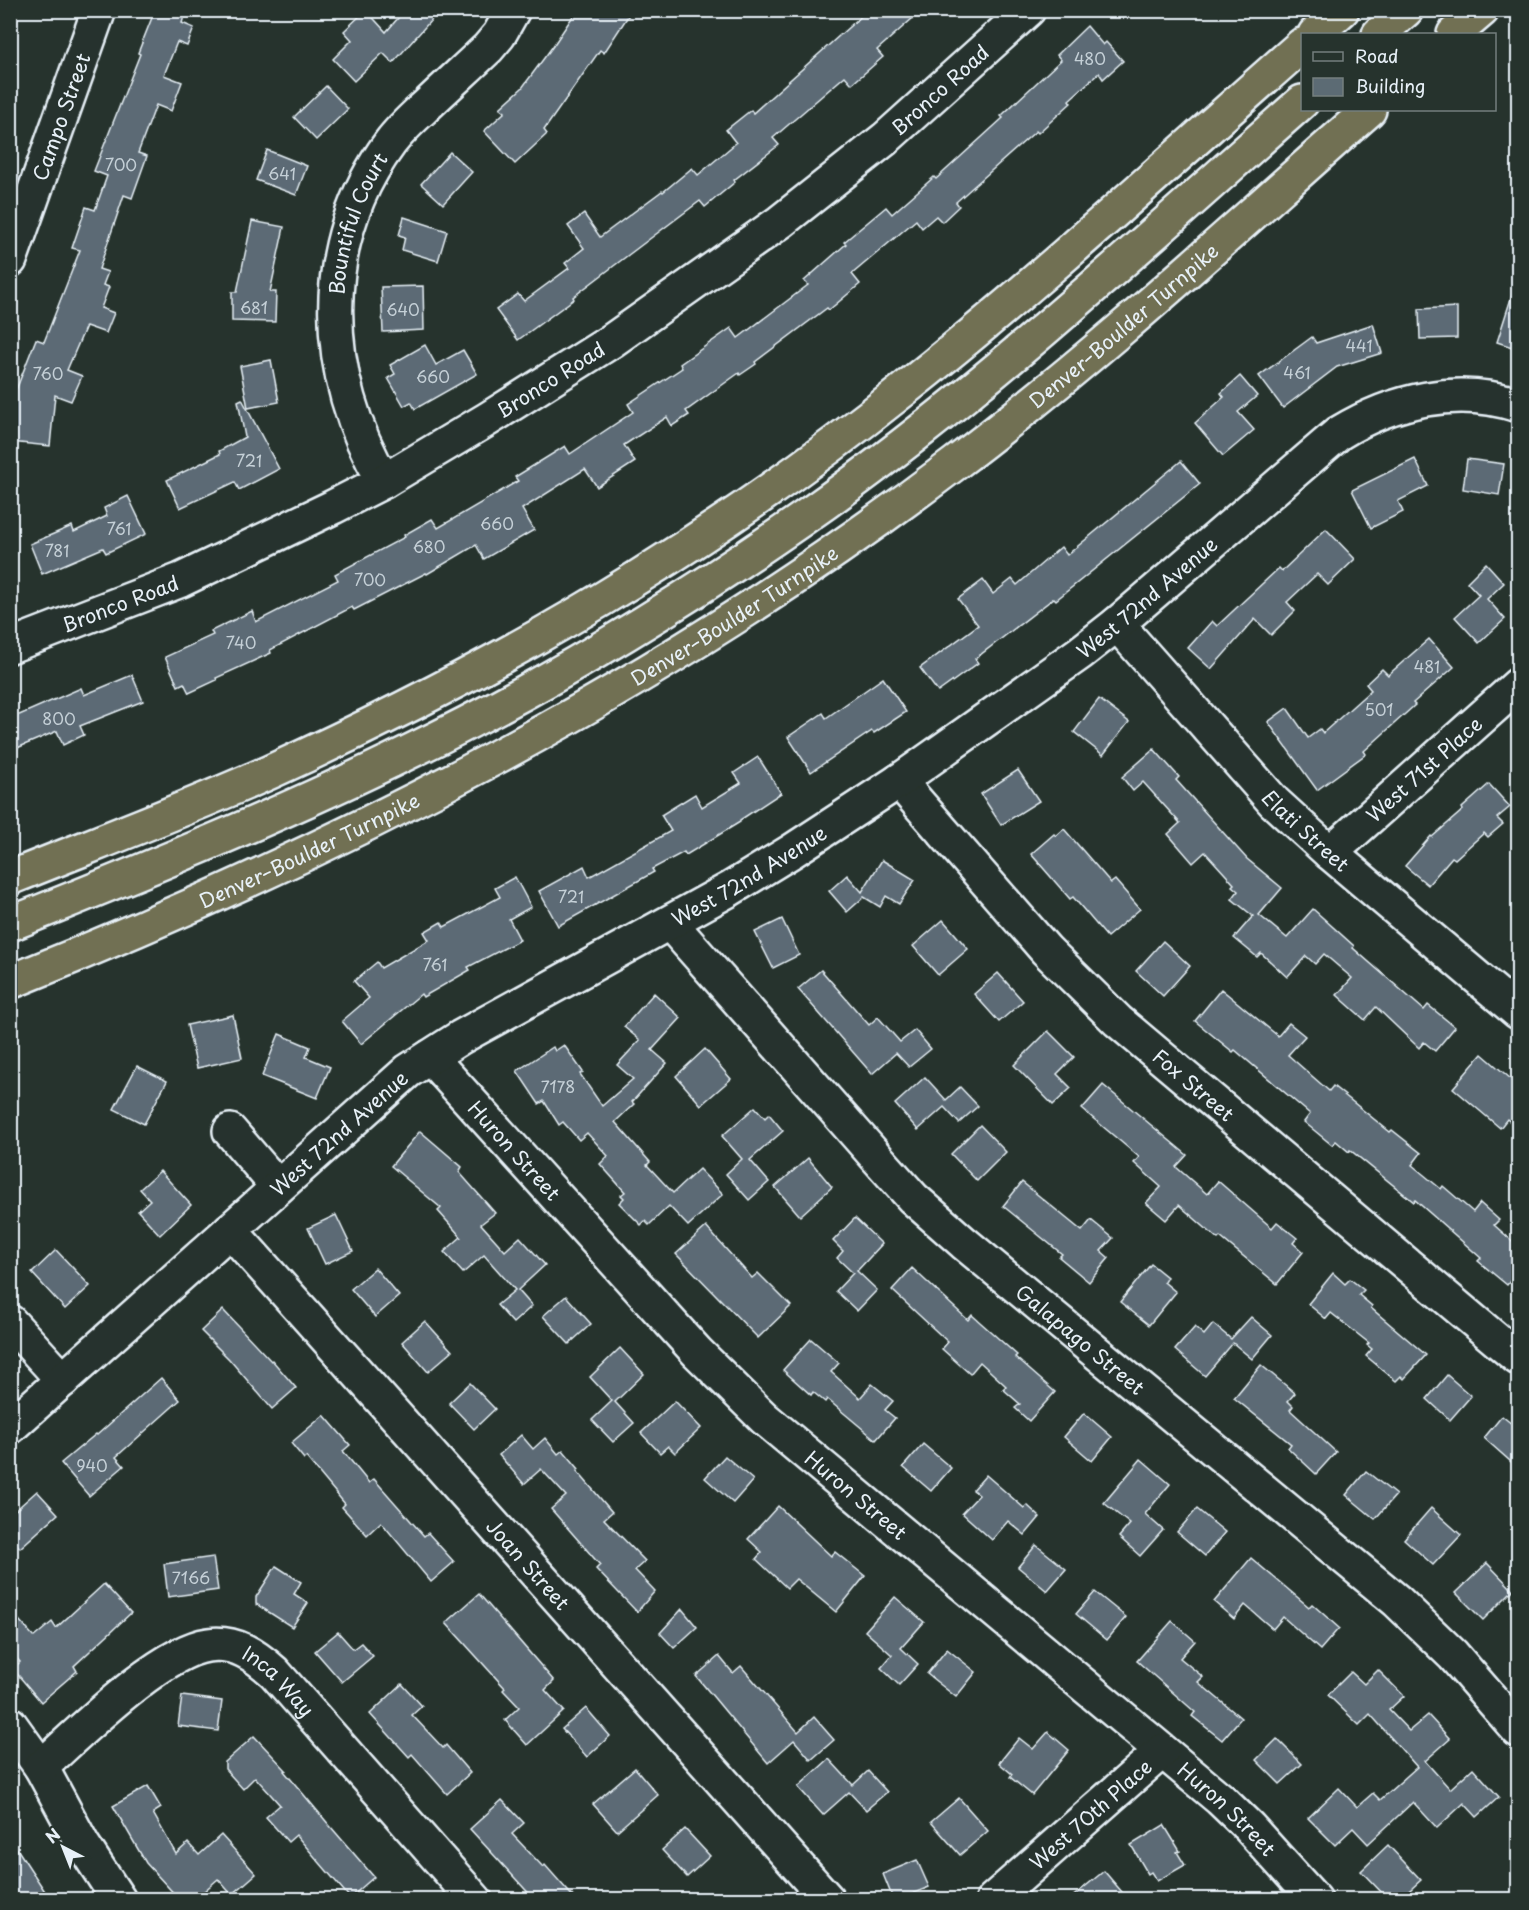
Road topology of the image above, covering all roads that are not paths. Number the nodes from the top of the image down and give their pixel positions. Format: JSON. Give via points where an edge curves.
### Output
{"nodes":[{"id":1,"x":99,"y":10,"type":"edge"},
{"id":2,"x":513,"y":10,"type":"edge"},
{"id":3,"x":1028,"y":10,"type":"edge"},
{"id":4,"x":1342,"y":10,"type":"edge"},
{"id":5,"x":1407,"y":10,"type":"edge"},
{"id":6,"x":1482,"y":10,"type":"edge"},
{"id":7,"x":1316,"y":33,"type":"edge"},
{"id":8,"x":1380,"y":33,"type":"edge"},
{"id":9,"x":1455,"y":33,"type":"edge"},
{"id":10,"x":1301,"y":46,"type":"edge"},
{"id":11,"x":1301,"y":103,"type":"edge"},
{"id":12,"x":1369,"y":111,"type":"edge"},
{"id":13,"x":10,"y":260,"type":"edge"},
{"id":14,"x":1518,"y":405,"type":"edge"},
{"id":15,"x":384,"y":481,"type":"junction"},
{"id":16,"x":1117,"y":624,"type":"junction"},
{"id":17,"x":10,"y":646,"type":"edge"},
{"id":18,"x":1518,"y":686,"type":"edge"},
{"id":19,"x":899,"y":781,"type":"junction"},
{"id":20,"x":1330,"y":853,"type":"junction"},
{"id":21,"x":10,"y":878,"type":"edge"},
{"id":22,"x":670,"y":923,"type":"junction"},
{"id":23,"x":10,"y":924,"type":"edge"},
{"id":24,"x":10,"y":982,"type":"edge"},
{"id":25,"x":1518,"y":1012,"type":"edge"},
{"id":26,"x":430,"y":1057,"type":"junction"},
{"id":27,"x":230,"y":1131,"type":"dead end"},
{"id":28,"x":278,"y":1186,"type":"junction"},
{"id":29,"x":230,"y":1230,"type":"junction"},
{"id":30,"x":10,"y":1322,"type":"edge"},
{"id":31,"x":1518,"y":1358,"type":"edge"},
{"id":32,"x":63,"y":1380,"type":"junction"},
{"id":33,"x":10,"y":1427,"type":"edge"},
{"id":34,"x":10,"y":1724,"type":"edge"},
{"id":35,"x":1518,"y":1730,"type":"edge"},
{"id":36,"x":1162,"y":1751,"type":"junction"},
{"id":37,"x":41,"y":1767,"type":"junction"},
{"id":38,"x":119,"y":1899,"type":"edge"},
{"id":39,"x":476,"y":1899,"type":"edge"},
{"id":40,"x":828,"y":1899,"type":"edge"},
{"id":41,"x":993,"y":1899,"type":"edge"},
{"id":42,"x":1315,"y":1899,"type":"edge"}],
"edges":[{"from":1,"to":13,"type":"street","name":"Campo Street"},
{"from":2,"to":15,"type":"street","name":"Bountiful Court","via":[[488,48],[390,142],[359,196],[344,237],[335,281],[339,362],[349,407]]},
{"from":3,"to":15,"type":"street","name":"Bronco Road","via":[[885,139],[780,222],[610,342]]},
{"from":4,"to":7,"type":"highway"},
{"from":5,"to":8,"type":"highway"},
{"from":6,"to":9,"type":"highway"},
{"from":10,"to":21,"type":"highway","via":[[903,391],[791,474],[634,580],[489,663],[344,737],[223,792]]},
{"from":11,"to":23,"type":"highway","via":[[958,400],[815,509],[689,594],[542,682],[411,752],[246,828]]},
{"from":12,"to":24,"type":"highway","name":"Denver–Boulder Turnpike","via":[[1018,414],[892,510],[744,613],[525,743],[372,822],[191,906]]},
{"from":14,"to":16,"type":"street","name":"West 72nd Avenue","via":[[1452,396],[1413,401],[1358,422],[1321,447]]},
{"from":15,"to":17,"type":"street","name":"Bronco Road","via":[[181,580]]},
{"from":16,"to":19,"type":"street","name":"West 72nd Avenue"},
{"from":16,"to":20,"type":"street","name":"Elati Street","via":[[1274,802]]},
{"from":18,"to":20,"type":"street","name":"West 71st Place"},
{"from":19,"to":22,"type":"street","name":"West 72nd Avenue"},
{"from":19,"to":31,"type":"street","name":"Fox Street","via":[[1046,951],[1118,1021]]},
{"from":20,"to":25,"type":"street","name":"Elati Street"},
{"from":22,"to":26,"type":"street","name":"West 72nd Avenue"},
{"from":22,"to":35,"type":"street","name":"Galapago Street","via":[[913,1197],[973,1251],[1397,1601],[1453,1655]]},
{"from":26,"to":28,"type":"street","name":"West 72nd Avenue","via":[[391,1085]]},
{"from":26,"to":36,"type":"street","name":"Huron Street","via":[[697,1352],[764,1418]]},
{"from":27,"to":28,"type":"street"},
{"from":28,"to":29,"type":"street","name":"West 72nd Avenue"},
{"from":29,"to":32,"type":"street","name":"West 72nd Avenue"},
{"from":29,"to":40,"type":"street","name":"Joan Street"},
{"from":30,"to":32,"type":"street"},
{"from":32,"to":33,"type":"street","name":"West 72nd Avenue"},
{"from":34,"to":37,"type":"street"},
{"from":36,"to":41,"type":"street","name":"West 70th Place"},
{"from":36,"to":42,"type":"street","name":"Huron Street","via":[[1249,1827]]},
{"from":37,"to":38,"type":"street","via":[[83,1845]]},
{"from":37,"to":39,"type":"street","name":"Inca Way","via":[[128,1691],[170,1661],[208,1645],[228,1645],[254,1655],[274,1672]]}]}
